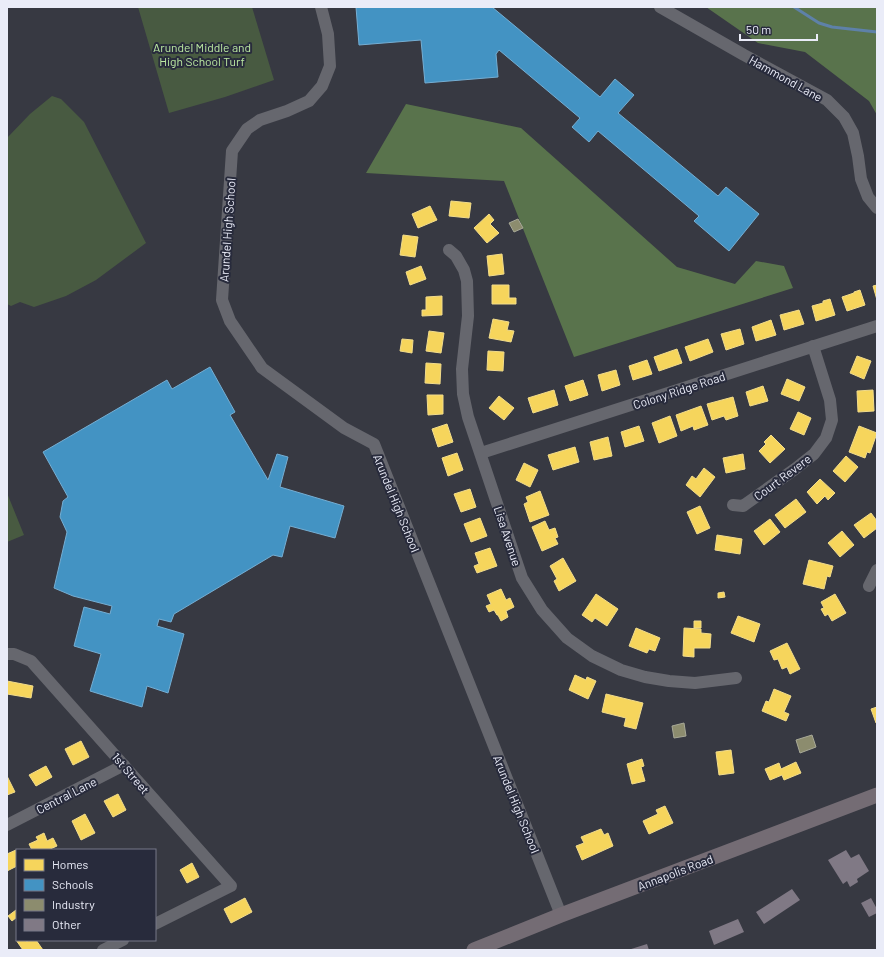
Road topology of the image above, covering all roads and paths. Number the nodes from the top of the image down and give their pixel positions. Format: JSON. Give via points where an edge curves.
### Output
{"nodes":[{"id":1,"x":321,"y":7,"type":"edge"},
{"id":2,"x":660,"y":7,"type":"edge"},
{"id":3,"x":877,"y":208,"type":"edge"},
{"id":4,"x":449,"y":250,"type":"dead end"},
{"id":5,"x":877,"y":326,"type":"edge"},
{"id":6,"x":813,"y":346,"type":"junction"},
{"id":7,"x":481,"y":453,"type":"junction"},
{"id":8,"x":733,"y":505,"type":"dead end"},
{"id":9,"x":877,"y":570,"type":"edge"},
{"id":10,"x":869,"y":586,"type":"dead end"},
{"id":11,"x":7,"y":654,"type":"edge"},
{"id":12,"x":736,"y":678,"type":"dead end"},
{"id":13,"x":124,"y":765,"type":"junction"},
{"id":14,"x":877,"y":795,"type":"edge"},
{"id":15,"x":7,"y":826,"type":"edge"},
{"id":16,"x":561,"y":915,"type":"junction"},
{"id":17,"x":156,"y":924,"type":"edge"},
{"id":18,"x":121,"y":941,"type":"edge"},
{"id":19,"x":496,"y":946,"type":"edge"},
{"id":20,"x":103,"y":950,"type":"edge"},
{"id":21,"x":474,"y":950,"type":"edge"}],
"edges":[{"from":1,"to":16,"type":"street","name":"Arundel High School","via":[[328,34],[330,66],[322,86],[309,101],[260,120],[247,129],[232,151],[222,300],[230,321],[262,368],[344,428],[374,444]]},
{"from":2,"to":3,"type":"street","name":"Hammond Lane","via":[[827,100],[844,117],[853,133],[861,179],[868,197]]},
{"from":4,"to":7,"type":"street","name":"Lisa Avenue","via":[[464,270],[466,281],[468,316],[462,369],[463,394]]},
{"from":5,"to":6,"type":"street","name":"Colony Ridge Road"},
{"from":6,"to":7,"type":"street","name":"Colony Ridge Road"},
{"from":6,"to":8,"type":"street","name":"Court Revere","via":[[830,400],[832,420],[826,438],[814,454],[795,469],[743,506]]},
{"from":7,"to":12,"type":"street","name":"Lisa Avenue","via":[[522,578],[542,610],[567,638],[592,656],[621,670],[645,677],[695,683]]},
{"from":9,"to":10,"type":"street"},
{"from":11,"to":13,"type":"street","name":"1st Street","via":[[32,661]]},
{"from":13,"to":15,"type":"street","name":"Central Lane"},
{"from":13,"to":17,"type":"street","name":"1st Street","via":[[231,886]]},
{"from":14,"to":16,"type":"main road","name":"Annapolis Road"},
{"from":16,"to":19,"type":"main road","name":"Annapolis Road"},
{"from":18,"to":20,"type":"street"},
{"from":19,"to":21,"type":"main road","name":"Annapolis Road"}]}
